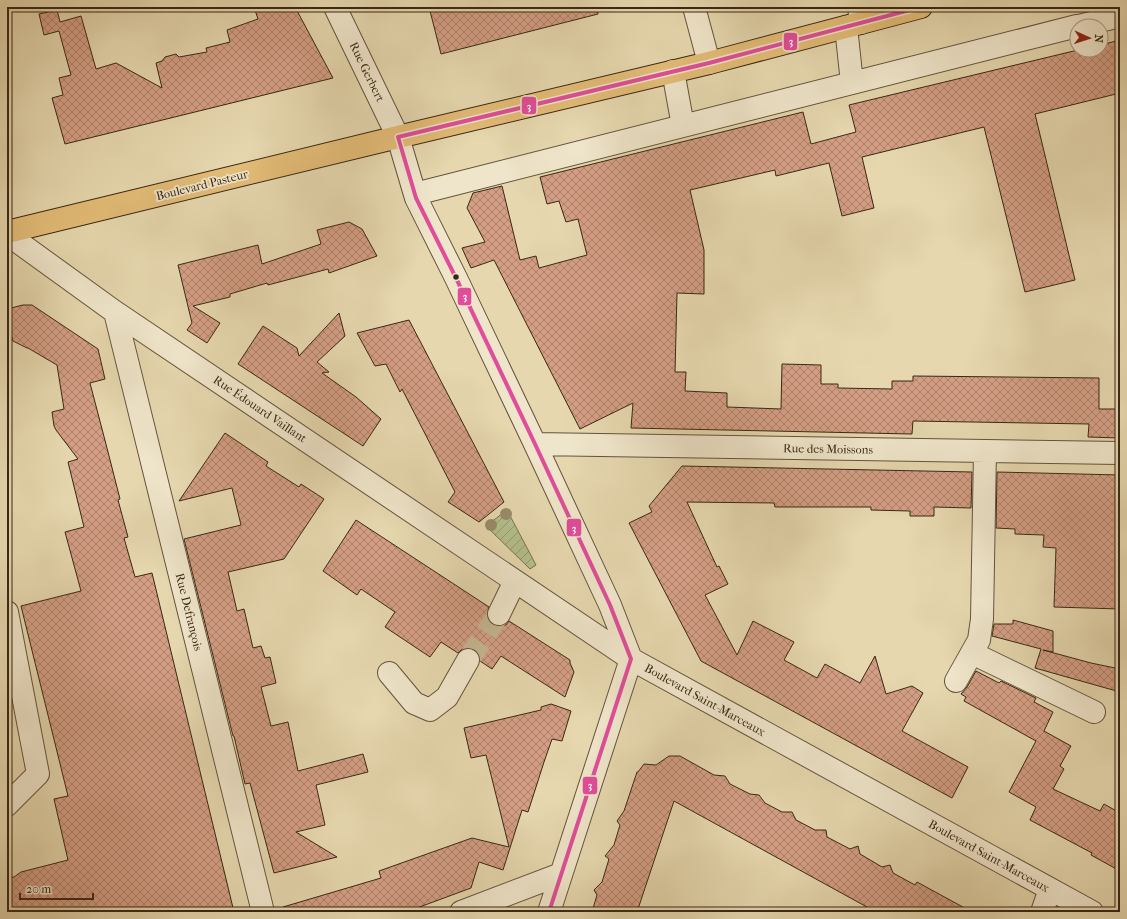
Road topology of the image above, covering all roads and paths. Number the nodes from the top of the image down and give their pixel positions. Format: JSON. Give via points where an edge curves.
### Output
{"nodes":[{"id":1,"x":335,"y":7,"type":"edge"},
{"id":2,"x":694,"y":7,"type":"edge"},
{"id":3,"x":921,"y":7,"type":"edge"},
{"id":4,"x":1120,"y":16,"type":"edge"},
{"id":5,"x":855,"y":19,"type":"edge"},
{"id":6,"x":1109,"y":19,"type":"edge"},
{"id":7,"x":1069,"y":28,"type":"edge"},
{"id":8,"x":709,"y":63,"type":"junction"},
{"id":9,"x":673,"y":71,"type":"junction"},
{"id":10,"x":852,"y":83,"type":"junction"},
{"id":11,"x":683,"y":126,"type":"junction"},
{"id":12,"x":398,"y":137,"type":"junction"},
{"id":13,"x":415,"y":194,"type":"junction"},
{"id":14,"x":7,"y":233,"type":"edge"},
{"id":15,"x":116,"y":312,"type":"junction"},
{"id":16,"x":535,"y":444,"type":"junction"},
{"id":17,"x":985,"y":451,"type":"junction"},
{"id":18,"x":1120,"y":453,"type":"edge"},
{"id":19,"x":515,"y":581,"type":"junction"},
{"id":20,"x":7,"y":612,"type":"edge"},
{"id":21,"x":499,"y":614,"type":"tunnel mouth"},
{"id":22,"x":972,"y":653,"type":"junction"},
{"id":23,"x":631,"y":659,"type":"junction"},
{"id":24,"x":468,"y":660,"type":"tunnel mouth"},
{"id":25,"x":389,"y":673,"type":"dead end"},
{"id":26,"x":956,"y":681,"type":"dead end"},
{"id":27,"x":1094,"y":712,"type":"dead end"},
{"id":28,"x":7,"y":805,"type":"edge"},
{"id":29,"x":562,"y":874,"type":"junction"},
{"id":30,"x":1050,"y":890,"type":"junction"},
{"id":31,"x":263,"y":912,"type":"edge"},
{"id":32,"x":461,"y":912,"type":"edge"},
{"id":33,"x":549,"y":912,"type":"edge"},
{"id":34,"x":1042,"y":912,"type":"edge"},
{"id":35,"x":1092,"y":912,"type":"edge"}],
"edges":[{"from":1,"to":12,"type":"street","name":"Rue Gerbert"},
{"from":2,"to":8,"type":"street"},
{"from":3,"to":5,"type":"main road","name":"Boulevard Pasteur"},
{"from":4,"to":6,"type":"street"},
{"from":5,"to":8,"type":"main road","name":"Boulevard Pasteur"},
{"from":5,"to":10,"type":"street"},
{"from":7,"to":10,"type":"street"},
{"from":8,"to":9,"type":"main road","name":"Boulevard Pasteur"},
{"from":9,"to":11,"type":"street"},
{"from":9,"to":12,"type":"main road","name":"Boulevard Pasteur"},
{"from":10,"to":11,"type":"street"},
{"from":11,"to":13,"type":"street"},
{"from":12,"to":13,"type":"street","name":"Boulevard Saint-Marceaux"},
{"from":12,"to":14,"type":"main road","name":"Boulevard Pasteur"},
{"from":13,"to":16,"type":"street","name":"Boulevard Saint-Marceaux"},
{"from":14,"to":15,"type":"street","name":"Rue Édouard Vaillant"},
{"from":15,"to":19,"type":"street","name":"Rue Édouard Vaillant"},
{"from":15,"to":31,"type":"street","name":"Rue Defrançois"},
{"from":16,"to":17,"type":"street","name":"Rue des Moissons"},
{"from":16,"to":23,"type":"street","name":"Boulevard Saint-Marceaux","via":[[610,605]]},
{"from":17,"to":18,"type":"street","name":"Rue des Moissons"},
{"from":17,"to":22,"type":"street","via":[[982,619],[979,640]]},
{"from":19,"to":21,"type":"street"},
{"from":19,"to":23,"type":"street","name":"Rue Édouard Vaillant"},
{"from":20,"to":28,"type":"street","via":[[38,774]]},
{"from":22,"to":26,"type":"street"},
{"from":22,"to":27,"type":"street"},
{"from":23,"to":29,"type":"street"},
{"from":23,"to":30,"type":"street","name":"Boulevard Saint-Marceaux"},
{"from":24,"to":25,"type":"street","via":[[447,697],[430,710],[414,703]]},
{"from":29,"to":32,"type":"street"},
{"from":29,"to":33,"type":"street"},
{"from":30,"to":34,"type":"street"},
{"from":30,"to":35,"type":"street","name":"Boulevard Saint-Marceaux"}]}
